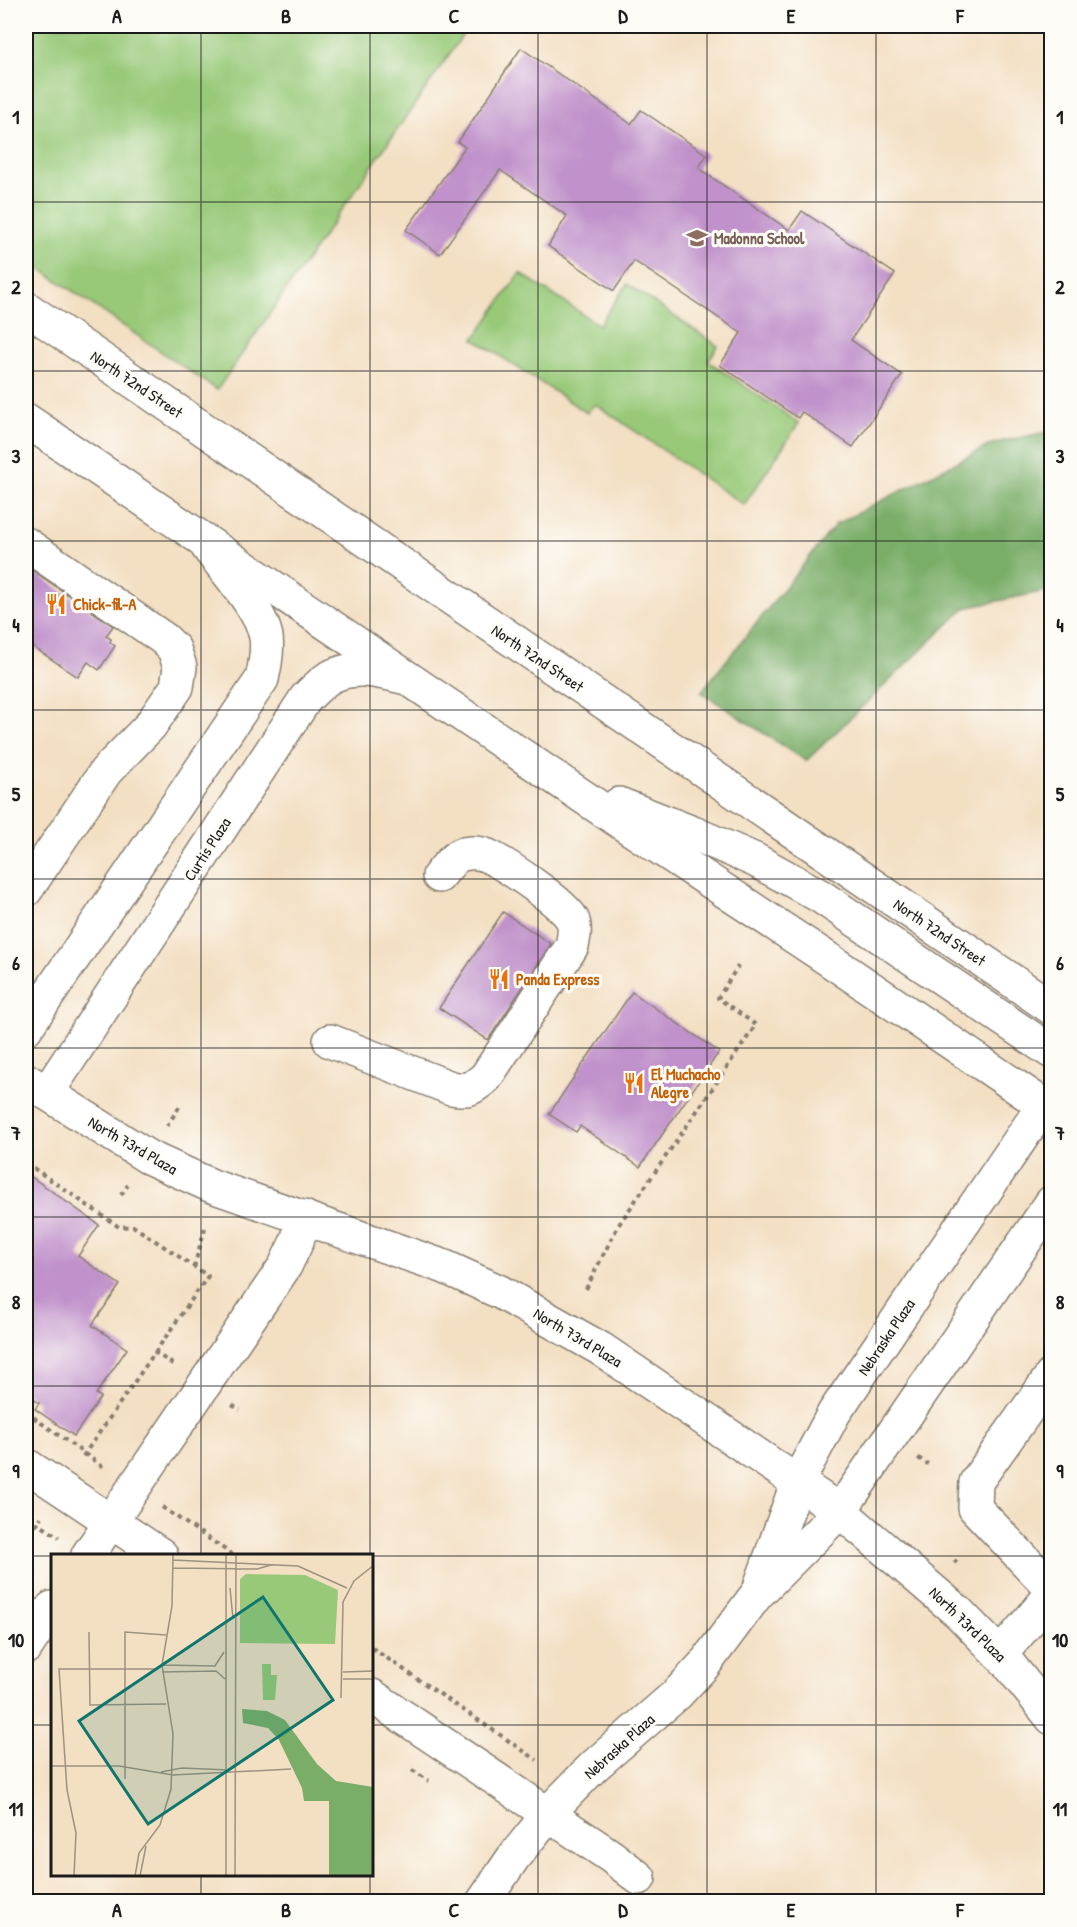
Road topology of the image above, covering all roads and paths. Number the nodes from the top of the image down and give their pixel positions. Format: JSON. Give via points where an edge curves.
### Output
{"nodes":[{"id":1,"x":26,"y":308,"type":"edge"},
{"id":2,"x":26,"y":330,"type":"edge"},
{"id":3,"x":104,"y":362,"type":"junction"},
{"id":4,"x":26,"y":420,"type":"edge"},
{"id":5,"x":202,"y":539,"type":"junction"},
{"id":6,"x":26,"y":544,"type":"edge"},
{"id":7,"x":407,"y":678,"type":"junction"},
{"id":8,"x":553,"y":776,"type":"junction"},
{"id":9,"x":438,"y":876,"type":"dead end"},
{"id":10,"x":26,"y":890,"type":"edge"},
{"id":11,"x":738,"y":966,"type":"dead end"},
{"id":12,"x":1052,"y":1008,"type":"edge"},
{"id":13,"x":26,"y":1028,"type":"edge"},
{"id":14,"x":330,"y":1041,"type":"dead end"},
{"id":15,"x":1052,"y":1052,"type":"edge"},
{"id":16,"x":36,"y":1086,"type":"edge"},
{"id":17,"x":1049,"y":1106,"type":"edge"},
{"id":18,"x":26,"y":1163,"type":"edge"},
{"id":19,"x":1052,"y":1202,"type":"edge"},
{"id":20,"x":304,"y":1217,"type":"junction"},
{"id":21,"x":205,"y":1228,"type":"dead end"},
{"id":22,"x":194,"y":1267,"type":"junction"},
{"id":23,"x":586,"y":1289,"type":"dead end"},
{"id":24,"x":1052,"y":1375,"type":"edge"},
{"id":25,"x":26,"y":1412,"type":"edge"},
{"id":26,"x":26,"y":1465,"type":"edge"},
{"id":27,"x":798,"y":1481,"type":"junction"},
{"id":28,"x":134,"y":1488,"type":"junction"},
{"id":29,"x":840,"y":1511,"type":"junction"},
{"id":30,"x":26,"y":1522,"type":"edge"},
{"id":31,"x":111,"y":1522,"type":"junction"},
{"id":32,"x":26,"y":1542,"type":"edge"},
{"id":33,"x":89,"y":1554,"type":"edge"},
{"id":34,"x":159,"y":1554,"type":"edge"},
{"id":35,"x":232,"y":1554,"type":"edge"},
{"id":36,"x":1052,"y":1589,"type":"edge"},
{"id":37,"x":757,"y":1594,"type":"junction"},
{"id":38,"x":1052,"y":1594,"type":"edge"},
{"id":39,"x":51,"y":1610,"type":"edge"},
{"id":40,"x":26,"y":1647,"type":"edge"},
{"id":41,"x":374,"y":1649,"type":"edge"},
{"id":42,"x":1000,"y":1654,"type":"junction"},
{"id":43,"x":374,"y":1697,"type":"edge"},
{"id":44,"x":1052,"y":1718,"type":"edge"},
{"id":45,"x":537,"y":1760,"type":"dead end"},
{"id":46,"x":548,"y":1815,"type":"junction"},
{"id":47,"x":639,"y":1878,"type":"dead end"},
{"id":48,"x":483,"y":1902,"type":"edge"}],
"edges":[{"from":1,"to":3,"type":"street","name":"North 72nd Street"},
{"from":2,"to":3,"type":"street"},
{"from":3,"to":12,"type":"street","name":"North 72nd Street"},
{"from":4,"to":5,"type":"street"},
{"from":5,"to":7,"type":"street"},
{"from":5,"to":13,"type":"street","via":[[242,592],[266,636],[262,679]]},
{"from":6,"to":10,"type":"street","via":[[164,639],[174,649],[180,667],[177,687],[150,726],[106,771]]},
{"from":7,"to":8,"type":"street"},
{"from":7,"to":16,"type":"street","name":"Curtis Plaza","via":[[366,669],[348,670],[328,678],[306,698]]},
{"from":8,"to":15,"type":"street","via":[[755,860],[820,896]]},
{"from":8,"to":17,"type":"street"},
{"from":9,"to":14,"type":"street","via":[[460,855],[489,856],[567,911],[575,935],[572,946],[486,1077],[465,1091]]},
{"from":11,"to":23,"type":"path","via":[[718,998],[756,1024],[618,1226]]},
{"from":16,"to":20,"type":"street","name":"North 73rd Plaza","via":[[177,1172]]},
{"from":17,"to":27,"type":"street","name":"Nebraska Plaza","via":[[834,1413]]},
{"from":18,"to":22,"type":"path","via":[[119,1227],[133,1226]]},
{"from":19,"to":29,"type":"street","name":"Nebraska Plaza"},
{"from":20,"to":27,"type":"street","name":"North 73rd Plaza","via":[[445,1267],[518,1301],[601,1349]]},
{"from":20,"to":28,"type":"street","via":[[285,1266]]},
{"from":21,"to":22,"type":"path"},
{"from":22,"to":25,"type":"path","via":[[208,1276],[84,1454]]},
{"from":24,"to":36,"type":"street","via":[[976,1482],[975,1508]]},
{"from":26,"to":31,"type":"street"},
{"from":27,"to":29,"type":"street","name":"North 73rd Plaza"},
{"from":27,"to":37,"type":"street","name":"Nebraska Plaza"},
{"from":28,"to":31,"type":"street"},
{"from":28,"to":35,"type":"path"},
{"from":29,"to":37,"type":"street","name":"Nebraska Plaza"},
{"from":29,"to":42,"type":"street","name":"North 73rd Plaza","via":[[959,1612]]},
{"from":30,"to":32,"type":"path","via":[[37,1522]]},
{"from":31,"to":33,"type":"street"},
{"from":31,"to":34,"type":"street"},
{"from":37,"to":46,"type":"street","name":"Nebraska Plaza","via":[[677,1694],[594,1766]]},
{"from":38,"to":42,"type":"street"},
{"from":39,"to":40,"type":"street"},
{"from":41,"to":45,"type":"path"},
{"from":42,"to":44,"type":"street","name":"North 73rd Plaza"},
{"from":43,"to":46,"type":"street"},
{"from":46,"to":47,"type":"street"},
{"from":46,"to":48,"type":"street","name":"Nebraska Plaza"}]}
